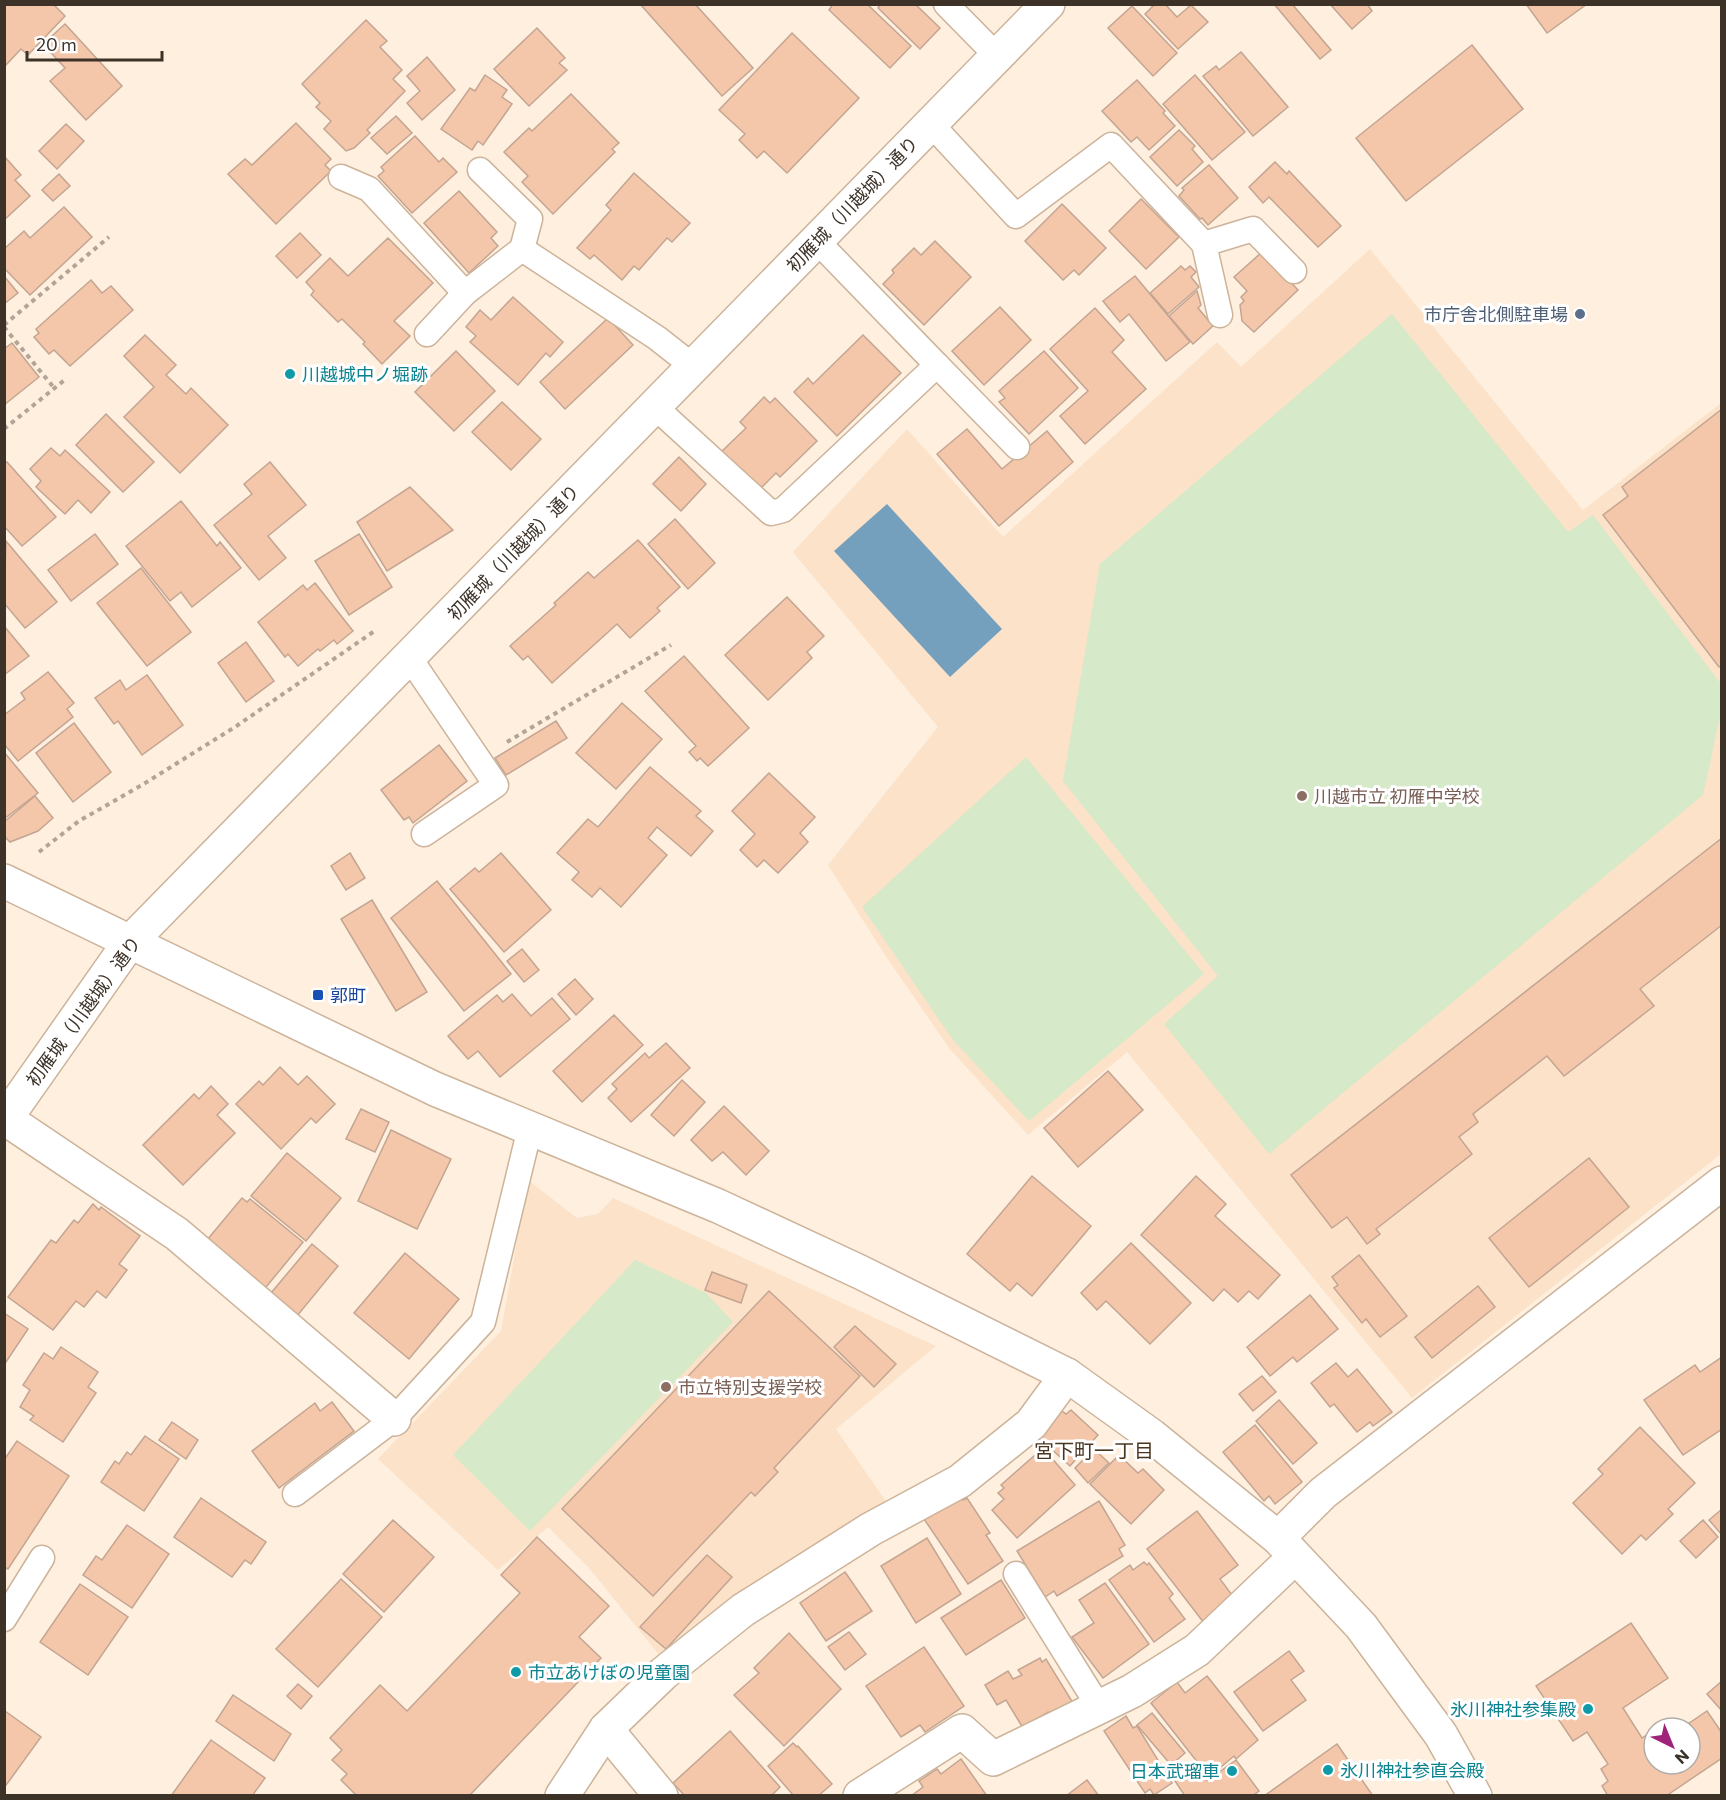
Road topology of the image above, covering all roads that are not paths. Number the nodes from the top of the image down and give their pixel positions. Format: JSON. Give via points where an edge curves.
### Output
{"nodes":[{"id":1,"x":946,"y":4,"type":"edge"},
{"id":2,"x":1048,"y":4,"type":"edge"},
{"id":3,"x":997,"y":56,"type":"junction"},
{"id":4,"x":931,"y":124,"type":"junction"},
{"id":5,"x":480,"y":170,"type":"dead end"},
{"id":6,"x":340,"y":177,"type":"dead end"},
{"id":7,"x":817,"y":241,"type":"junction"},
{"id":8,"x":1204,"y":244,"type":"junction"},
{"id":9,"x":522,"y":249,"type":"junction"},
{"id":10,"x":1294,"y":271,"type":"dead end"},
{"id":11,"x":465,"y":293,"type":"junction"},
{"id":12,"x":1220,"y":315,"type":"dead end"},
{"id":13,"x":428,"y":334,"type":"dead end"},
{"id":14,"x":937,"y":365,"type":"junction"},
{"id":15,"x":694,"y":367,"type":"junction"},
{"id":16,"x":654,"y":406,"type":"junction"},
{"id":17,"x":1017,"y":447,"type":"dead end"},
{"id":18,"x":409,"y":657,"type":"junction"},
{"id":19,"x":424,"y":834,"type":"dead end"},
{"id":20,"x":4,"y":881,"type":"edge"},
{"id":21,"x":129,"y":943,"type":"junction"},
{"id":22,"x":5,"y":1120,"type":"edge"},
{"id":23,"x":530,"y":1128,"type":"junction"},
{"id":24,"x":1722,"y":1184,"type":"edge"},
{"id":25,"x":1067,"y":1375,"type":"junction"},
{"id":26,"x":394,"y":1419,"type":"junction"},
{"id":27,"x":294,"y":1494,"type":"dead end"},
{"id":28,"x":1287,"y":1548,"type":"junction"},
{"id":29,"x":42,"y":1558,"type":"dead end"},
{"id":30,"x":1016,"y":1574,"type":"dead end"},
{"id":31,"x":4,"y":1619,"type":"edge"},
{"id":32,"x":1099,"y":1707,"type":"junction"},
{"id":33,"x":606,"y":1729,"type":"junction"},
{"id":34,"x":562,"y":1796,"type":"edge"},
{"id":35,"x":661,"y":1796,"type":"edge"},
{"id":36,"x":860,"y":1796,"type":"edge"},
{"id":37,"x":1475,"y":1796,"type":"edge"}],
"edges":[{"from":1,"to":3,"type":"lane"},
{"from":2,"to":3,"type":"street","name":"初雁城（川越城）通り"},
{"from":3,"to":4,"type":"street","name":"初雁城（川越城）通り"},
{"from":4,"to":7,"type":"street","name":"初雁城（川越城）通り"},
{"from":4,"to":8,"type":"lane","via":[[1016,216],[1111,146]]},
{"from":5,"to":9,"type":"lane","via":[[531,219]]},
{"from":6,"to":11,"type":"lane","via":[[369,189]]},
{"from":7,"to":14,"type":"lane"},
{"from":7,"to":15,"type":"street","name":"初雁城（川越城）通り"},
{"from":8,"to":10,"type":"lane","via":[[1254,229]]},
{"from":8,"to":12,"type":"lane"},
{"from":9,"to":11,"type":"lane"},
{"from":9,"to":15,"type":"lane"},
{"from":11,"to":13,"type":"lane"},
{"from":14,"to":16,"type":"lane","via":[[783,510],[771,513]]},
{"from":14,"to":17,"type":"lane"},
{"from":15,"to":16,"type":"street","name":"初雁城（川越城）通り"},
{"from":16,"to":18,"type":"street","name":"初雁城（川越城）通り"},
{"from":18,"to":19,"type":"lane","via":[[496,785]]},
{"from":18,"to":21,"type":"street","name":"初雁城（川越城）通り"},
{"from":20,"to":21,"type":"street"},
{"from":21,"to":22,"type":"street","name":"初雁城（川越城）通り"},
{"from":21,"to":23,"type":"street","via":[[435,1089]]},
{"from":22,"to":26,"type":"street","via":[[177,1234]]},
{"from":23,"to":25,"type":"street","via":[[718,1206]]},
{"from":23,"to":26,"type":"lane","via":[[483,1322]]},
{"from":24,"to":28,"type":"street","via":[[1323,1493]]},
{"from":25,"to":28,"type":"street","via":[[1152,1436]]},
{"from":25,"to":33,"type":"street","via":[[1031,1424],[960,1480],[742,1610],[664,1673]]},
{"from":26,"to":27,"type":"lane"},
{"from":28,"to":32,"type":"street","via":[[1197,1650]]},
{"from":28,"to":37,"type":"street","via":[[1361,1626],[1402,1679],[1441,1735]]},
{"from":29,"to":31,"type":"lane"},
{"from":30,"to":32,"type":"lane"},
{"from":32,"to":36,"type":"street","via":[[993,1759],[962,1731]]},
{"from":33,"to":34,"type":"street"},
{"from":33,"to":35,"type":"street"}]}
